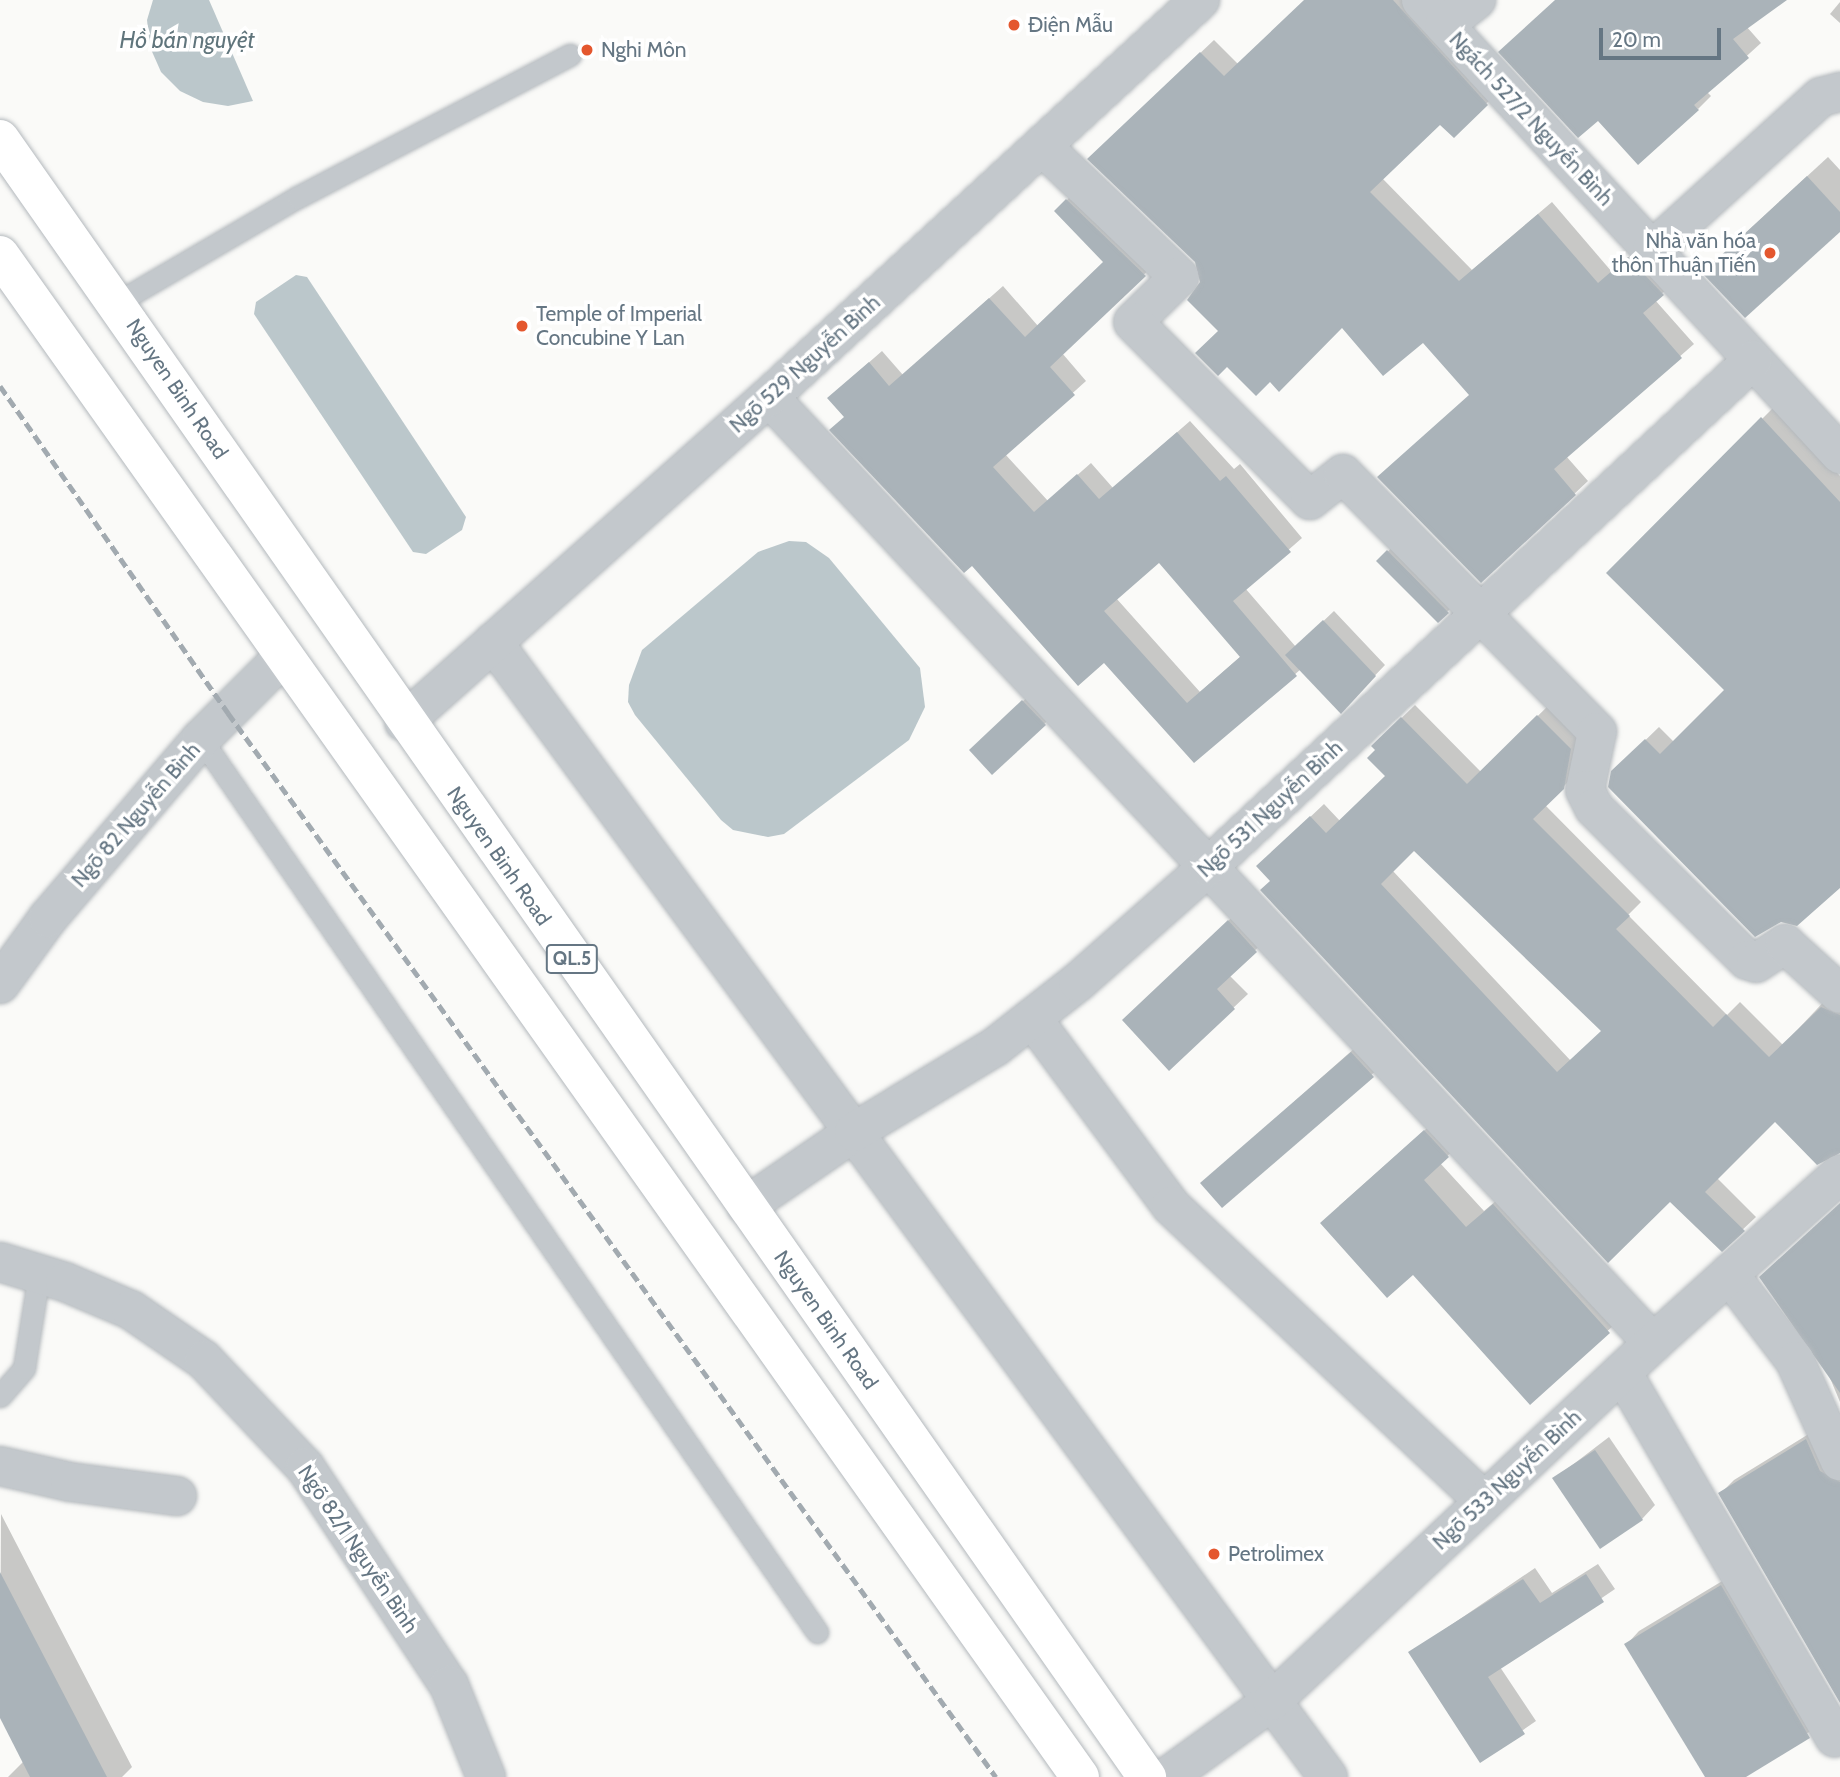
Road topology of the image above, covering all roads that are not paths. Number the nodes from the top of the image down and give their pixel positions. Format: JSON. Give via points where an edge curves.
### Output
{"nodes":[{"id":1,"x":1200,"y":0,"type":"edge"},
{"id":2,"x":1476,"y":0,"type":"edge"},
{"id":3,"x":1432,"y":12,"type":"edge"},
{"id":4,"x":570,"y":55,"type":"dead end"},
{"id":5,"x":1840,"y":92,"type":"edge"},
{"id":6,"x":0,"y":139,"type":"edge"},
{"id":7,"x":1042,"y":146,"type":"junction"},
{"id":8,"x":1652,"y":250,"type":"junction"},
{"id":9,"x":0,"y":255,"type":"edge"},
{"id":10,"x":118,"y":302,"type":"junction"},
{"id":11,"x":1753,"y":360,"type":"junction"},
{"id":12,"x":769,"y":397,"type":"junction"},
{"id":13,"x":1840,"y":454,"type":"edge"},
{"id":14,"x":1481,"y":613,"type":"junction"},
{"id":15,"x":493,"y":642,"type":"junction"},
{"id":16,"x":284,"y":656,"type":"junction"},
{"id":17,"x":404,"y":722,"type":"junction"},
{"id":18,"x":201,"y":739,"type":"junction"},
{"id":19,"x":1208,"y":867,"type":"junction"},
{"id":20,"x":0,"y":984,"type":"edge"},
{"id":21,"x":1840,"y":994,"type":"edge"},
{"id":22,"x":1032,"y":1018,"type":"junction"},
{"id":23,"x":854,"y":1132,"type":"junction"},
{"id":24,"x":1840,"y":1174,"type":"edge"},
{"id":25,"x":746,"y":1206,"type":"junction"},
{"id":26,"x":0,"y":1262,"type":"edge"},
{"id":27,"x":1729,"y":1273,"type":"junction"},
{"id":28,"x":39,"y":1274,"type":"junction"},
{"id":29,"x":1653,"y":1343,"type":"junction"},
{"id":30,"x":1622,"y":1372,"type":"junction"},
{"id":31,"x":0,"y":1396,"type":"edge"},
{"id":32,"x":1840,"y":1461,"type":"edge"},
{"id":33,"x":0,"y":1466,"type":"edge"},
{"id":34,"x":177,"y":1496,"type":"dead end"},
{"id":35,"x":1484,"y":1501,"type":"junction"},
{"id":36,"x":817,"y":1632,"type":"dead end"},
{"id":37,"x":1272,"y":1701,"type":"junction"},
{"id":38,"x":1835,"y":1738,"type":"dead end"},
{"id":39,"x":486,"y":1777,"type":"edge"},
{"id":40,"x":1080,"y":1777,"type":"edge"},
{"id":41,"x":1147,"y":1777,"type":"edge"},
{"id":42,"x":1167,"y":1777,"type":"edge"},
{"id":43,"x":1328,"y":1777,"type":"edge"}],
"edges":[{"from":1,"to":7,"type":"street","name":"Ngõ 529 Nguyễn Bình"},
{"from":2,"to":3,"type":"street"},
{"from":3,"to":8,"type":"street","name":"Ngách 527/2 Nguyễn Bình"},
{"from":4,"to":10,"type":"lane","via":[[277,208]]},
{"from":5,"to":8,"type":"street","via":[[1821,97]]},
{"from":6,"to":10,"type":"highway","name":"Nguyen Binh Road","number":"QL.5"},
{"from":7,"to":12,"type":"street","name":"Ngõ 529 Nguyễn Bình"},
{"from":7,"to":14,"type":"street","via":[[1179,277],[1133,322],[1310,500],[1343,474]]},
{"from":8,"to":11,"type":"street","name":"Ngách 527/2 Nguyễn Bình"},
{"from":9,"to":16,"type":"highway","number":"QL.5"},
{"from":10,"to":17,"type":"highway","name":"Nguyen Binh Road","number":"QL.5"},
{"from":11,"to":13,"type":"street","name":"Ngách 527/2 Nguyễn Bình"},
{"from":11,"to":14,"type":"street","name":"Ngõ 531 Nguyễn Bình"},
{"from":12,"to":15,"type":"street","name":"Ngõ 529 Nguyễn Bình"},
{"from":12,"to":19,"type":"street"},
{"from":14,"to":19,"type":"street","name":"Ngõ 531 Nguyễn Bình"},
{"from":14,"to":21,"type":"street","via":[[1597,732],[1585,790],[1594,808],[1747,960],[1756,963],[1786,944]]},
{"from":15,"to":17,"type":"street","name":"Ngõ 529 Nguyễn Bình"},
{"from":15,"to":23,"type":"street"},
{"from":16,"to":18,"type":"street","name":"Ngõ 82 Nguyễn Bình"},
{"from":16,"to":40,"type":"highway","number":"QL.5"},
{"from":17,"to":25,"type":"highway","name":"Nguyen Binh Road","number":"QL.5"},
{"from":18,"to":20,"type":"street","name":"Ngõ 82 Nguyễn Bình","via":[[48,918]]},
{"from":18,"to":36,"type":"lane"},
{"from":19,"to":22,"type":"street","name":"Ngõ 531 Nguyễn Bình"},
{"from":19,"to":29,"type":"street"},
{"from":22,"to":23,"type":"street","name":"Ngõ 531 Nguyễn Bình","via":[[913,1100]]},
{"from":22,"to":35,"type":"street","via":[[1171,1206]]},
{"from":23,"to":25,"type":"street","name":"Ngõ 531 Nguyễn Bình"},
{"from":23,"to":37,"type":"street"},
{"from":24,"to":27,"type":"street","name":"Ngõ 533 Nguyễn Bình"},
{"from":25,"to":41,"type":"highway","name":"Nguyen Binh Road","number":"QL.5"},
{"from":26,"to":28,"type":"street","name":"Ngõ 82/1 Nguyễn Bình"},
{"from":27,"to":29,"type":"street","name":"Ngõ 533 Nguyễn Bình"},
{"from":27,"to":32,"type":"street","via":[[1794,1361]]},
{"from":28,"to":31,"type":"lane","via":[[24,1368]]},
{"from":28,"to":39,"type":"street","name":"Ngõ 82/1 Nguyễn Bình","via":[[131,1310],[204,1360],[305,1466],[449,1685]]},
{"from":29,"to":30,"type":"street","name":"Ngõ 533 Nguyễn Bình"},
{"from":30,"to":35,"type":"street","name":"Ngõ 533 Nguyễn Bình"},
{"from":30,"to":38,"type":"street"},
{"from":33,"to":34,"type":"street","via":[[70,1482]]},
{"from":35,"to":37,"type":"street","name":"Ngõ 533 Nguyễn Bình"},
{"from":37,"to":42,"type":"street","name":"Ngõ 533 Nguyễn Bình"},
{"from":37,"to":43,"type":"street"}]}
